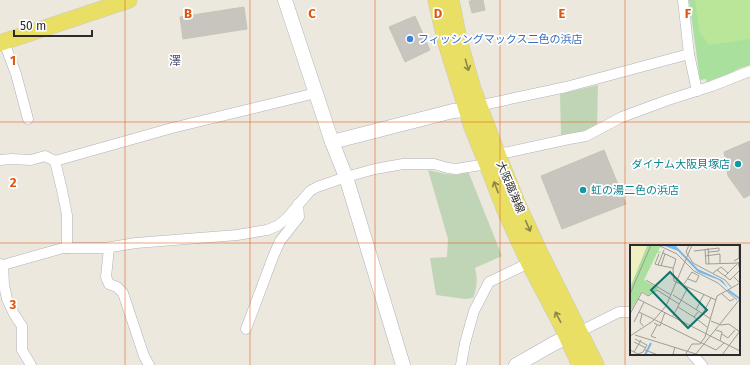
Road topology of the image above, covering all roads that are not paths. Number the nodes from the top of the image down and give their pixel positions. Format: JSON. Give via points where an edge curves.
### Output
{"nodes":[{"id":1,"x":129,"y":0,"type":"edge"},
{"id":2,"x":285,"y":0,"type":"edge"},
{"id":3,"x":436,"y":0,"type":"edge"},
{"id":4,"x":451,"y":0,"type":"edge"},
{"id":5,"x":683,"y":0,"type":"edge"},
{"id":6,"x":2,"y":43,"type":"edge"},
{"id":7,"x":689,"y":54,"type":"junction"},
{"id":8,"x":750,"y":71,"type":"edge"},
{"id":9,"x":697,"y":91,"type":"junction"},
{"id":10,"x":316,"y":93,"type":"junction"},
{"id":11,"x":473,"y":109,"type":"junction"},
{"id":12,"x":28,"y":118,"type":"dead end"},
{"id":13,"x":332,"y":142,"type":"junction"},
{"id":14,"x":492,"y":158,"type":"junction"},
{"id":15,"x":0,"y":160,"type":"edge"},
{"id":16,"x":55,"y":161,"type":"junction"},
{"id":17,"x":346,"y":177,"type":"junction"},
{"id":18,"x":298,"y":204,"type":"junction"},
{"id":19,"x":67,"y":248,"type":"junction"},
{"id":20,"x":109,"y":248,"type":"junction"},
{"id":21,"x":529,"y":263,"type":"junction"},
{"id":22,"x":2,"y":265,"type":"edge"},
{"id":23,"x":630,"y":312,"type":"edge"},
{"id":24,"x":246,"y":329,"type":"dead end"},
{"id":25,"x":573,"y":334,"type":"junction"},
{"id":26,"x":693,"y":355,"type":"edge"},
{"id":27,"x":31,"y":365,"type":"edge"},
{"id":28,"x":149,"y":365,"type":"edge"},
{"id":29,"x":403,"y":365,"type":"edge"},
{"id":30,"x":461,"y":365,"type":"edge"},
{"id":31,"x":516,"y":365,"type":"edge"},
{"id":32,"x":580,"y":365,"type":"edge"},
{"id":33,"x":596,"y":365,"type":"edge"},
{"id":34,"x":702,"y":365,"type":"edge"}],
"edges":[{"from":1,"to":6,"type":"main road"},
{"from":2,"to":10,"type":"street"},
{"from":3,"to":11,"type":"main road","name":"大阪臨海線","via":[[446,43]]},
{"from":4,"to":11,"type":"main road","name":"大阪臨海線","one_way":true,"via":[[473,89]]},
{"from":5,"to":7,"type":"street"},
{"from":6,"to":12,"type":"street","via":[[16,74]]},
{"from":7,"to":9,"type":"street"},
{"from":7,"to":11,"type":"street"},
{"from":8,"to":9,"type":"street"},
{"from":9,"to":14,"type":"street","via":[[622,117],[586,136]]},
{"from":10,"to":13,"type":"street"},
{"from":10,"to":16,"type":"street","via":[[172,128]]},
{"from":11,"to":13,"type":"street"},
{"from":11,"to":14,"type":"main road","name":"大阪臨海線","via":[[472,127]]},
{"from":13,"to":17,"type":"street"},
{"from":14,"to":17,"type":"street","via":[[456,169],[434,164],[403,164]]},
{"from":21,"to":14,"type":"main road","name":"大阪臨海線","one_way":true,"via":[[506,213]]},
{"from":14,"to":25,"type":"main road","name":"大阪臨海線","one_way":true,"via":[[518,204]]},
{"from":15,"to":16,"type":"street","via":[[31,160],[45,156]]},
{"from":16,"to":19,"type":"street","via":[[67,215]]},
{"from":17,"to":18,"type":"street","via":[[317,187]]},
{"from":17,"to":29,"type":"street"},
{"from":18,"to":20,"type":"street","via":[[286,219],[268,230]]},
{"from":18,"to":24,"type":"street","via":[[298,216],[280,241]]},
{"from":19,"to":20,"type":"street"},
{"from":19,"to":22,"type":"street"},
{"from":20,"to":28,"type":"street","via":[[106,277],[109,284],[123,292]]},
{"from":25,"to":21,"type":"main road","name":"大阪臨海線","one_way":true,"via":[[560,322]]},
{"from":21,"to":30,"type":"street","via":[[489,282],[474,312]]},
{"from":22,"to":27,"type":"street","via":[[7,299],[22,326],[22,350]]},
{"from":23,"to":25,"type":"street","via":[[619,312]]},
{"from":25,"to":31,"type":"street"},
{"from":25,"to":32,"type":"main road","name":"大阪臨海線"},
{"from":25,"to":33,"type":"main road","name":"大阪臨海線"},
{"from":26,"to":34,"type":"street"}]}
